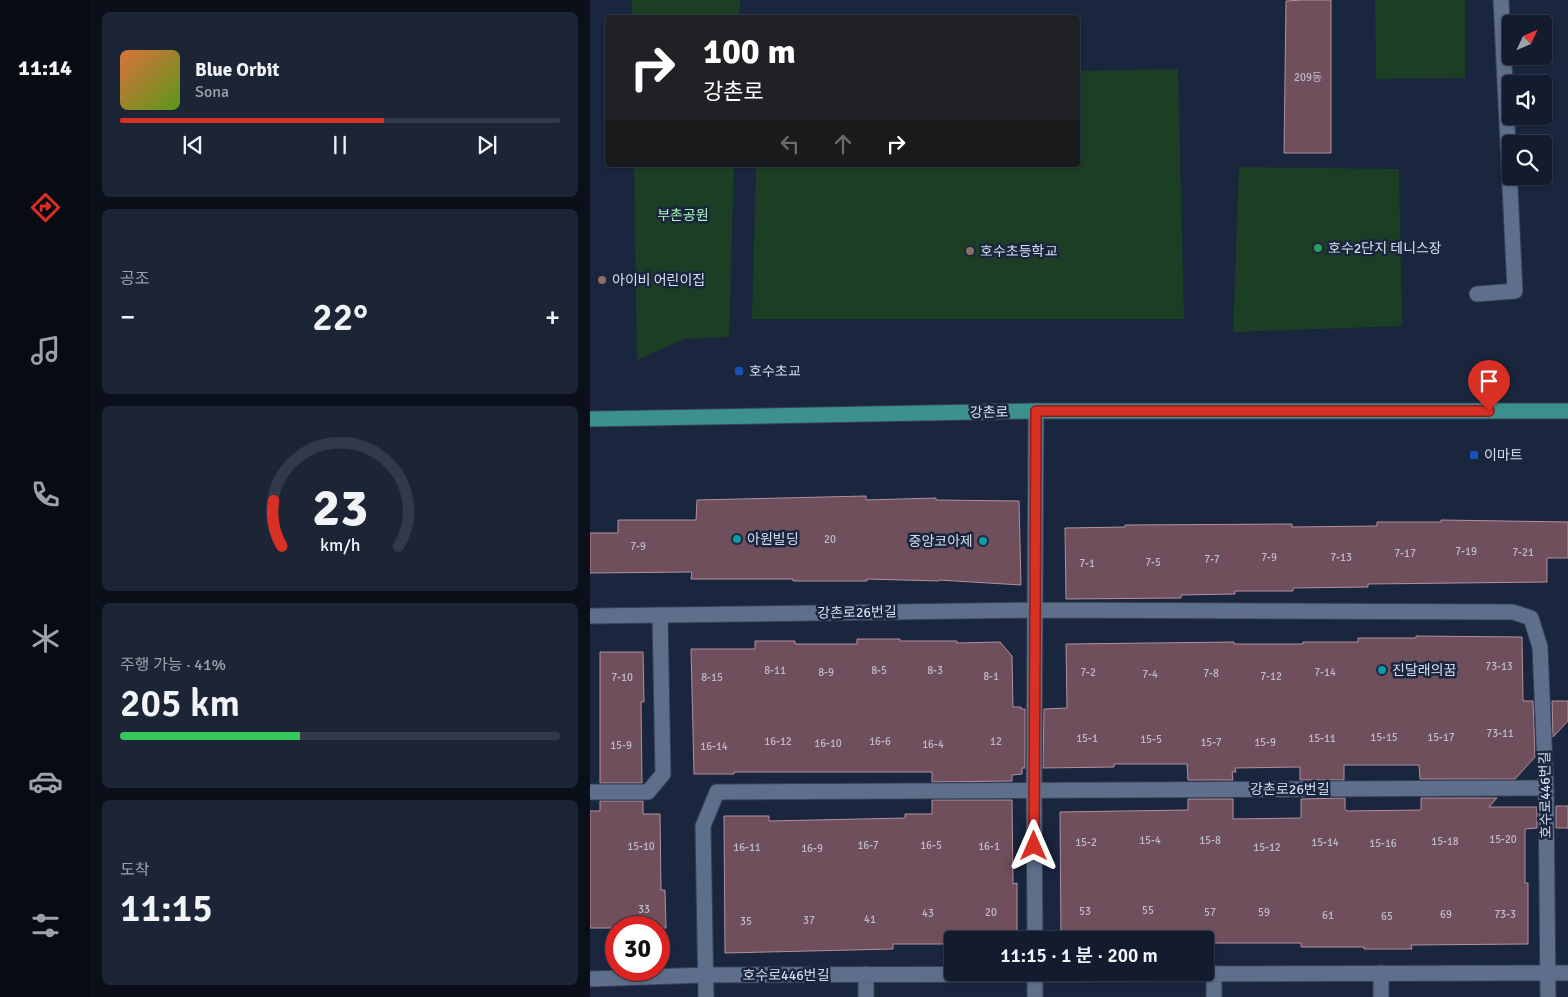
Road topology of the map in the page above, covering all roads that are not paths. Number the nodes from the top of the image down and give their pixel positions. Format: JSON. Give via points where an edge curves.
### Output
{"nodes":[{"id":1,"x":1501,"y":0,"type":"edge"},
{"id":2,"x":1477,"y":294,"type":"dead end"},
{"id":3,"x":1036,"y":411,"type":"junction"},
{"id":4,"x":1568,"y":411,"type":"edge"},
{"id":5,"x":590,"y":419,"type":"edge"},
{"id":6,"x":1035,"y":610,"type":"junction"},
{"id":7,"x":660,"y":615,"type":"junction"},
{"id":8,"x":590,"y":616,"type":"edge"},
{"id":9,"x":1531,"y":618,"type":"joint"},
{"id":10,"x":1546,"y":788,"type":"junction"},
{"id":11,"x":1034,"y":790,"type":"junction"},
{"id":12,"x":590,"y":792,"type":"edge"},
{"id":13,"x":1035,"y":931,"type":"edge"},
{"id":14,"x":1381,"y":973,"type":"junction"},
{"id":15,"x":1548,"y":973,"type":"junction"},
{"id":16,"x":1568,"y":973,"type":"edge"},
{"id":17,"x":866,"y":974,"type":"junction"},
{"id":18,"x":944,"y":974,"type":"edge"},
{"id":19,"x":1214,"y":974,"type":"edge"},
{"id":20,"x":706,"y":975,"type":"junction"},
{"id":21,"x":590,"y":979,"type":"edge"},
{"id":22,"x":1035,"y":981,"type":"edge"},
{"id":23,"x":1214,"y":981,"type":"edge"},
{"id":24,"x":706,"y":997,"type":"edge"},
{"id":25,"x":866,"y":997,"type":"edge"},
{"id":26,"x":1035,"y":997,"type":"edge"},
{"id":27,"x":1214,"y":997,"type":"edge"},
{"id":28,"x":1381,"y":997,"type":"edge"},
{"id":29,"x":1548,"y":997,"type":"edge"}],
"edges":[{"from":1,"to":2,"type":"street","via":[[1515,291]]},
{"from":3,"to":4,"type":"main road","name":"강촌로"},
{"from":3,"to":5,"type":"main road","name":"강촌로"},
{"from":3,"to":6,"type":"street"},
{"from":6,"to":7,"type":"street","name":"강촌로26번길"},
{"from":6,"to":9,"type":"street","name":"강촌로26번길","via":[[1513,612]]},
{"from":6,"to":11,"type":"street"},
{"from":7,"to":8,"type":"street","name":"강촌로26번길"},
{"from":7,"to":12,"type":"street","via":[[663,774],[648,792]]},
{"from":9,"to":10,"type":"street","name":"호수로446번길","via":[[1540,646]]},
{"from":10,"to":11,"type":"street","name":"강촌로26번길"},
{"from":10,"to":15,"type":"street","name":"호수로446번길"},
{"from":11,"to":13,"type":"street"},
{"from":11,"to":20,"type":"street","name":"강촌로26번길","via":[[718,792],[703,826]]},
{"from":14,"to":15,"type":"street","name":"호수로446번길"},
{"from":14,"to":19,"type":"street","name":"호수로446번길"},
{"from":14,"to":28,"type":"street"},
{"from":15,"to":16,"type":"street","name":"호수로446번길"},
{"from":15,"to":29,"type":"street","name":"호수로446번길"},
{"from":17,"to":18,"type":"street","name":"호수로446번길"},
{"from":17,"to":20,"type":"street","name":"호수로446번길"},
{"from":17,"to":25,"type":"street"},
{"from":20,"to":21,"type":"street","name":"호수로446번길"},
{"from":20,"to":24,"type":"street"},
{"from":22,"to":26,"type":"street"},
{"from":23,"to":27,"type":"street"}]}
